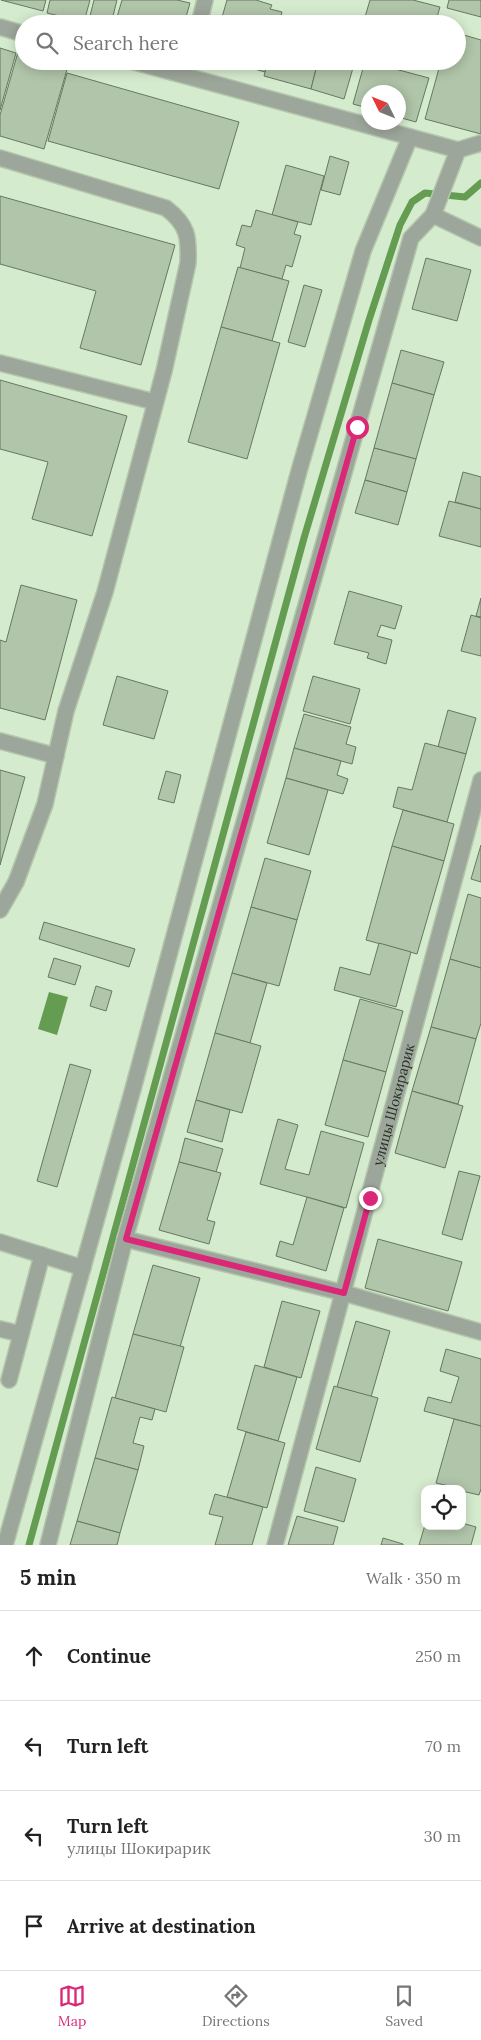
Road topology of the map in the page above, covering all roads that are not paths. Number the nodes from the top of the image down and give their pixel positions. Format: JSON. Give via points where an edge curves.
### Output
{"nodes":[{"id":1,"x":205,"y":0,"type":"edge"},
{"id":2,"x":201,"y":15,"type":"edge"},
{"id":3,"x":0,"y":27,"type":"edge"},
{"id":4,"x":15,"y":31,"type":"edge"},
{"id":5,"x":193,"y":70,"type":"edge"},
{"id":6,"x":410,"y":137,"type":"junction"},
{"id":7,"x":481,"y":143,"type":"edge"},
{"id":8,"x":458,"y":150,"type":"junction"},
{"id":9,"x":0,"y":158,"type":"edge"},
{"id":10,"x":435,"y":211,"type":"junction"},
{"id":11,"x":481,"y":238,"type":"edge"},
{"id":12,"x":0,"y":364,"type":"edge"},
{"id":13,"x":155,"y":402,"type":"junction"},
{"id":14,"x":0,"y":741,"type":"edge"},
{"id":15,"x":56,"y":756,"type":"junction"},
{"id":16,"x":481,"y":780,"type":"edge"},
{"id":17,"x":0,"y":910,"type":"edge"},
{"id":18,"x":126,"y":1239,"type":"junction"},
{"id":19,"x":0,"y":1242,"type":"edge"},
{"id":20,"x":42,"y":1255,"type":"junction"},
{"id":21,"x":83,"y":1268,"type":"junction"},
{"id":22,"x":344,"y":1293,"type":"junction"},
{"id":23,"x":0,"y":1329,"type":"edge"},
{"id":24,"x":481,"y":1332,"type":"edge"},
{"id":25,"x":21,"y":1334,"type":"junction"},
{"id":26,"x":9,"y":1380,"type":"dead end"},
{"id":27,"x":5,"y":1545,"type":"edge"},
{"id":28,"x":48,"y":1545,"type":"edge"},
{"id":29,"x":275,"y":1545,"type":"edge"}],
"edges":[{"from":1,"to":2,"type":"street"},
{"from":3,"to":4,"type":"street"},
{"from":5,"to":6,"type":"street"},
{"from":6,"to":8,"type":"street"},
{"from":6,"to":21,"type":"street","via":[[362,251],[299,471]]},
{"from":7,"to":8,"type":"street"},
{"from":8,"to":10,"type":"street"},
{"from":9,"to":13,"type":"street","via":[[166,208],[179,218],[189,247],[188,263]]},
{"from":10,"to":11,"type":"street"},
{"from":10,"to":18,"type":"street","via":[[410,238]]},
{"from":12,"to":13,"type":"street"},
{"from":13,"to":15,"type":"street"},
{"from":14,"to":15,"type":"street"},
{"from":15,"to":17,"type":"street","via":[[42,813],[16,882]]},
{"from":16,"to":22,"type":"street","name":"улицы Шокирарик"},
{"from":18,"to":22,"type":"street"},
{"from":18,"to":28,"type":"street"},
{"from":19,"to":20,"type":"street"},
{"from":20,"to":21,"type":"street"},
{"from":20,"to":25,"type":"street"},
{"from":21,"to":27,"type":"street"},
{"from":22,"to":24,"type":"street"},
{"from":22,"to":29,"type":"street","name":"улицы Шокирарик"},
{"from":23,"to":25,"type":"street"},
{"from":25,"to":26,"type":"street"}]}
